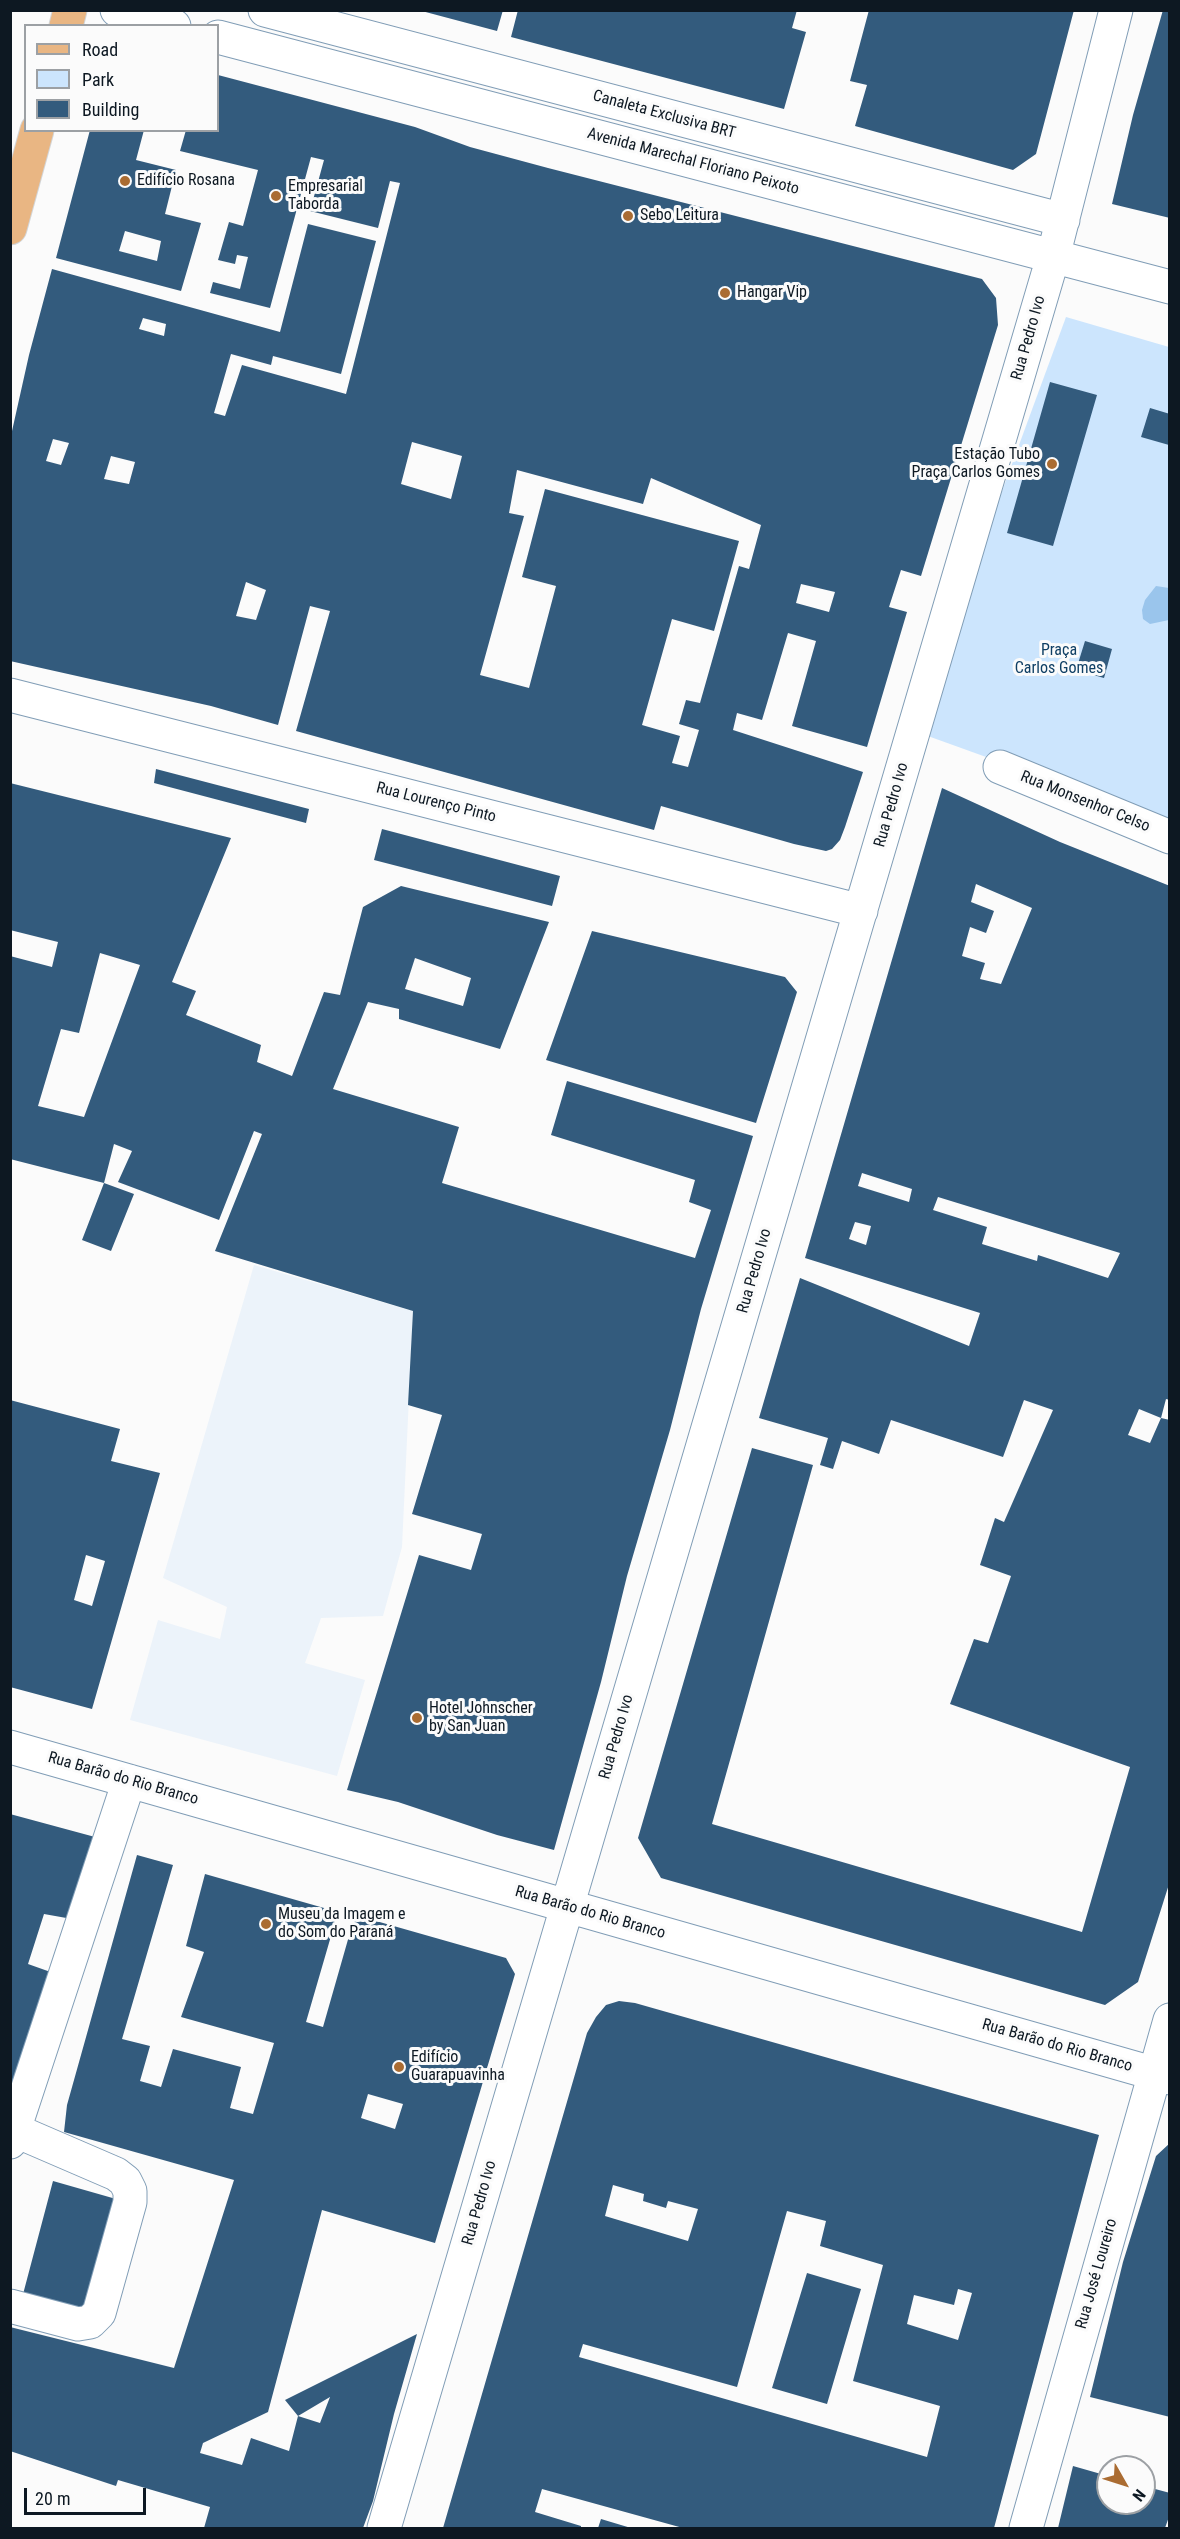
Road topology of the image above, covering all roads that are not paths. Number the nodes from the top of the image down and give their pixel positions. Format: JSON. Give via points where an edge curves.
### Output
{"nodes":[{"id":1,"x":117,"y":10,"type":"edge"},
{"id":2,"x":265,"y":10,"type":"edge"},
{"id":3,"x":1116,"y":10,"type":"edge"},
{"id":4,"x":167,"y":24,"type":"edge"},
{"id":5,"x":219,"y":37,"type":"edge"},
{"id":6,"x":36,"y":132,"type":"edge"},
{"id":7,"x":1063,"y":220,"type":"junction"},
{"id":8,"x":10,"y":228,"type":"edge"},
{"id":9,"x":1053,"y":257,"type":"junction"},
{"id":10,"x":1170,"y":287,"type":"edge"},
{"id":11,"x":10,"y":695,"type":"edge"},
{"id":12,"x":1000,"y":767,"type":"dead end"},
{"id":13,"x":1170,"y":837,"type":"edge"},
{"id":14,"x":861,"y":911,"type":"junction"},
{"id":15,"x":10,"y":1747,"type":"edge"},
{"id":16,"x":129,"y":1781,"type":"junction"},
{"id":17,"x":567,"y":1907,"type":"junction"},
{"id":18,"x":1170,"y":2020,"type":"edge"},
{"id":19,"x":1161,"y":2075,"type":"edge"},
{"id":20,"x":12,"y":2136,"type":"edge"},
{"id":21,"x":10,"y":2307,"type":"edge"},
{"id":22,"x":384,"y":2529,"type":"edge"},
{"id":23,"x":1026,"y":2529,"type":"edge"}],
"edges":[{"from":1,"to":4,"type":"street"},
{"from":2,"to":7,"type":"street","name":"Canaleta Exclusiva BRT"},
{"from":3,"to":7,"type":"street","name":"Rua Pedro Ivo"},
{"from":5,"to":9,"type":"street","name":"Avenida Marechal Floriano Peixoto"},
{"from":6,"to":8,"type":"main road"},
{"from":7,"to":9,"type":"street","name":"Rua Pedro Ivo"},
{"from":9,"to":10,"type":"street","name":"Avenida Marechal Floriano Peixoto"},
{"from":9,"to":14,"type":"street","name":"Rua Pedro Ivo"},
{"from":11,"to":14,"type":"street","name":"Rua Lourenço Pinto"},
{"from":12,"to":13,"type":"street","name":"Rua Monsenhor Celso"},
{"from":14,"to":17,"type":"street","name":"Rua Pedro Ivo"},
{"from":15,"to":16,"type":"street","name":"Rua Barão do Rio Branco"},
{"from":16,"to":17,"type":"street","name":"Rua Barão do Rio Branco"},
{"from":16,"to":20,"type":"street"},
{"from":17,"to":19,"type":"street","name":"Rua Barão do Rio Branco"},
{"from":17,"to":22,"type":"street","name":"Rua Pedro Ivo"},
{"from":18,"to":19,"type":"street","name":"Rua José Loureiro"},
{"from":19,"to":23,"type":"street","name":"Rua José Loureiro"},
{"from":20,"to":21,"type":"street","via":[[116,2174],[130,2191],[130,2202],[99,2313],[90,2322],[78,2324]]}]}
